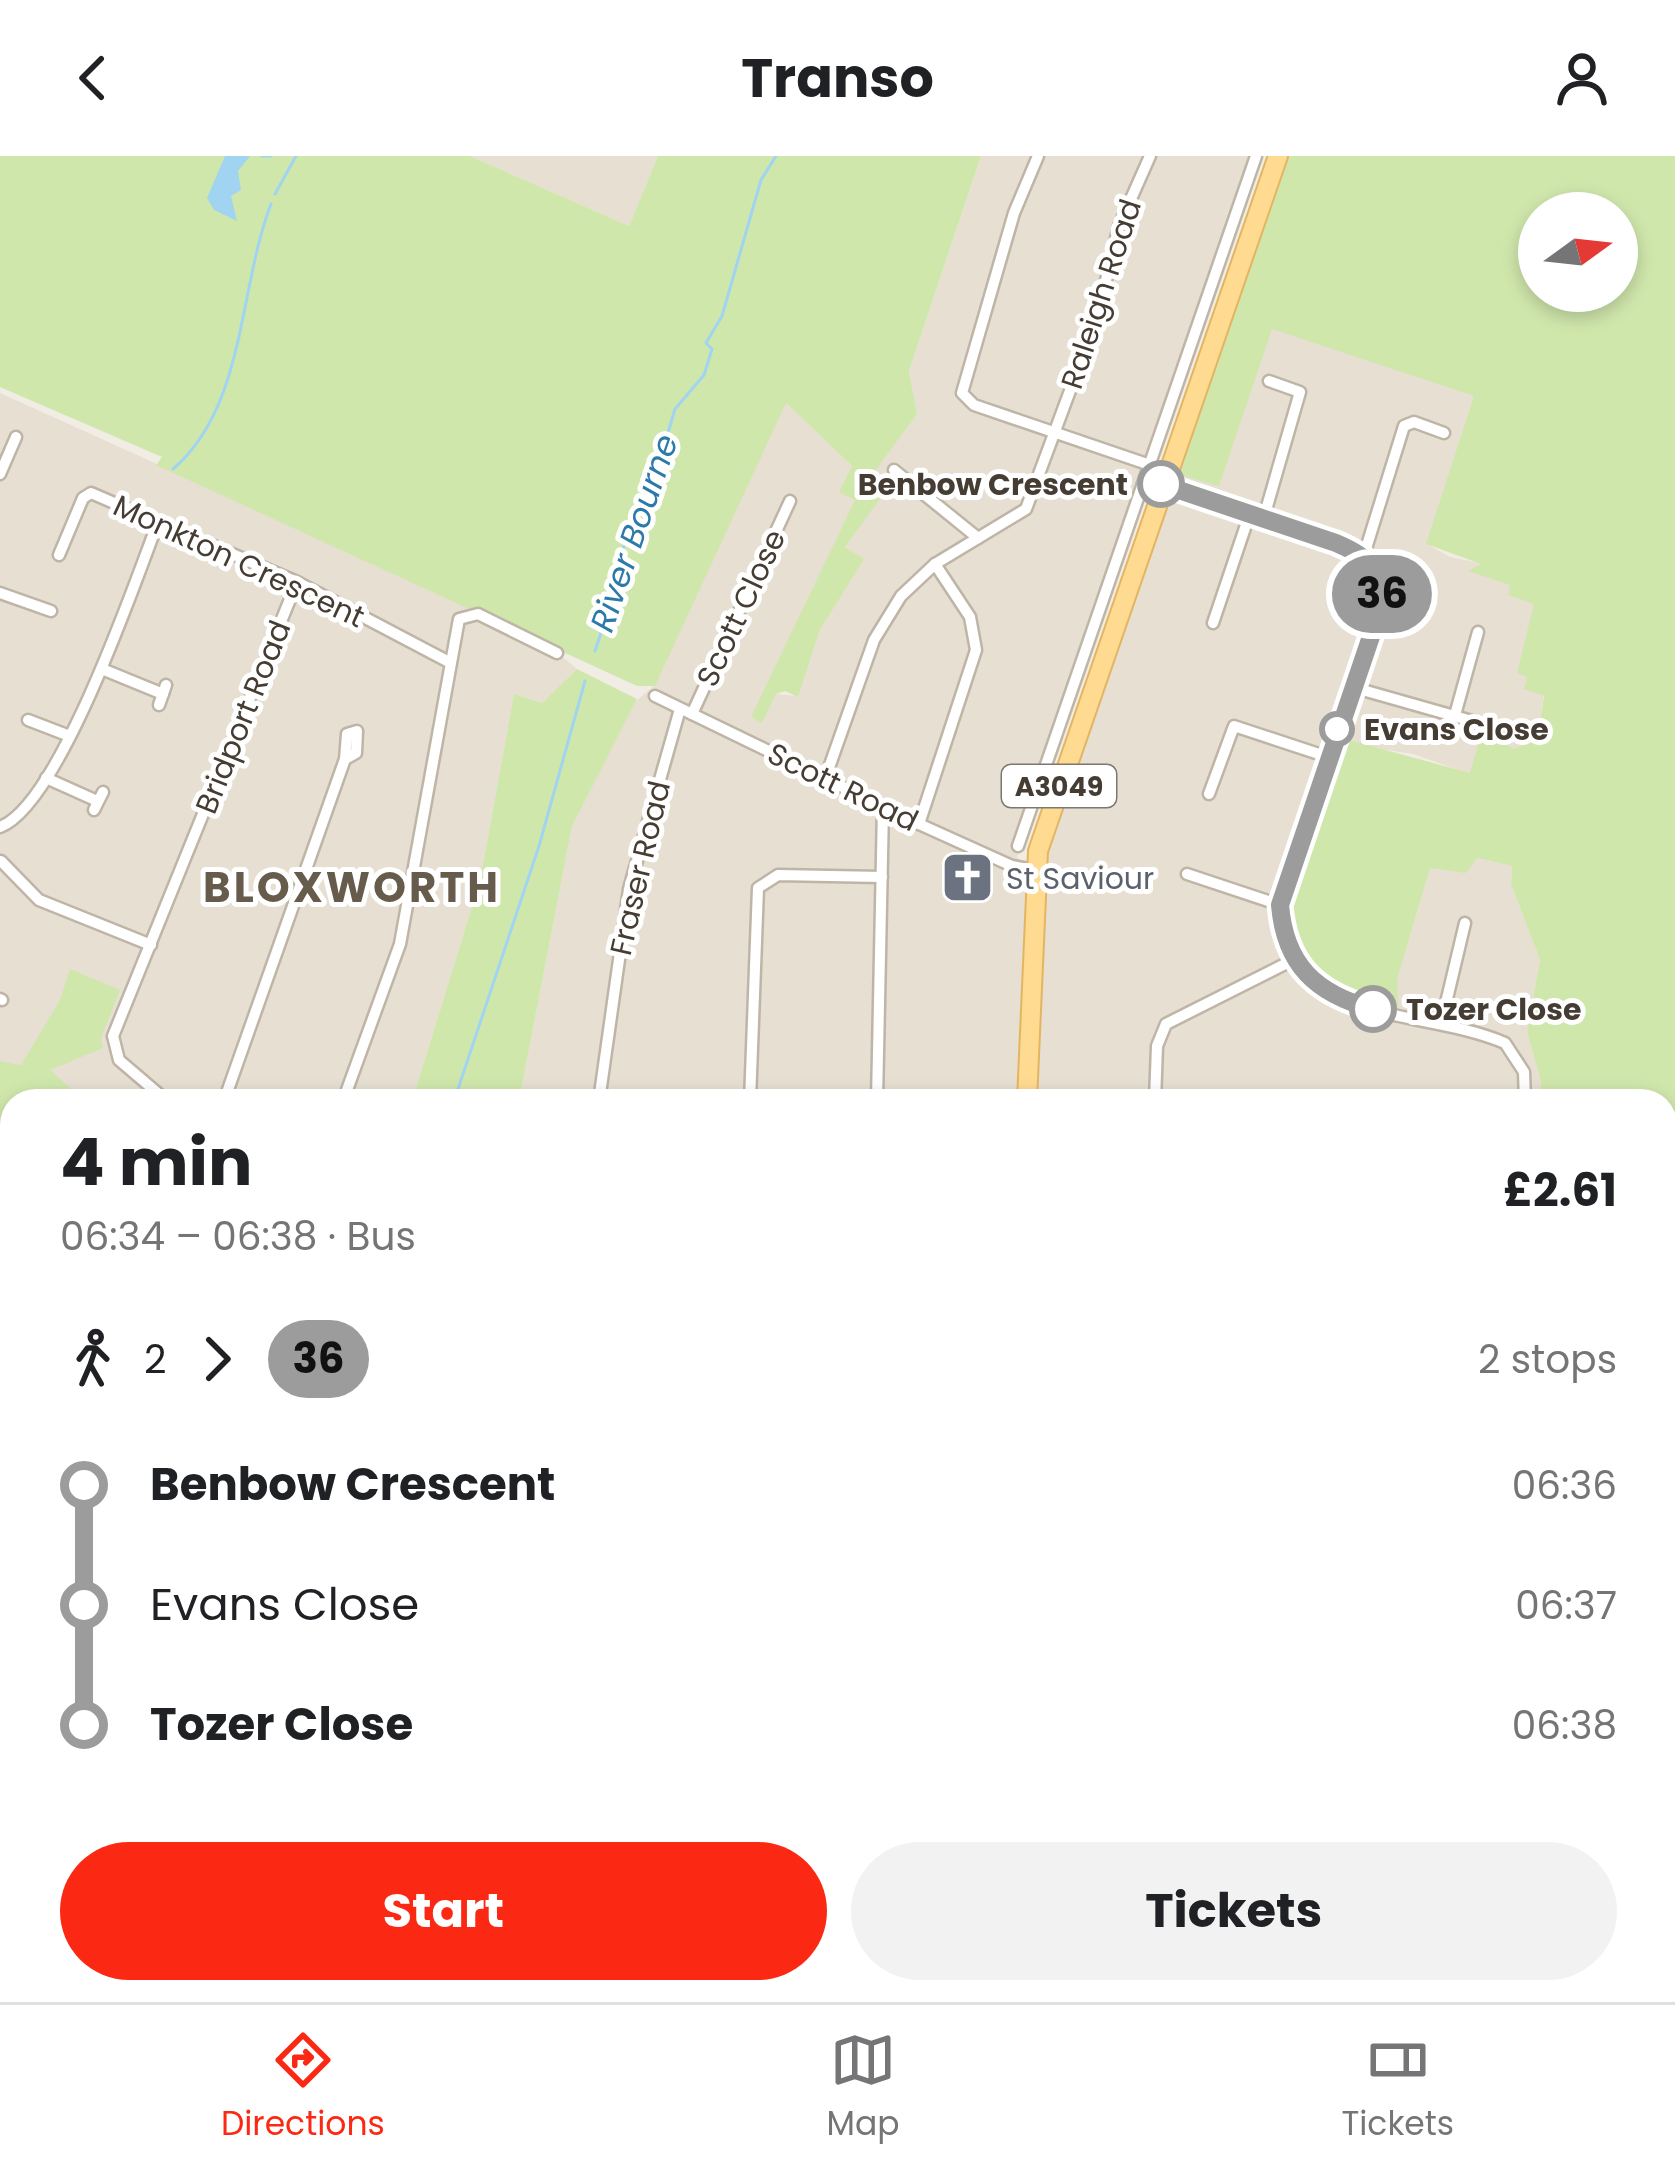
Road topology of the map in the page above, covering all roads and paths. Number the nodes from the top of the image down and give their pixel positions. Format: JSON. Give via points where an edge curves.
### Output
{"nodes":[{"id":1,"x":1038,"y":156,"type":"edge"},
{"id":2,"x":1150,"y":156,"type":"edge"},
{"id":3,"x":1256,"y":156,"type":"edge"},
{"id":4,"x":1277,"y":156,"type":"edge"},
{"id":5,"x":1269,"y":381,"type":"dead end"},
{"id":6,"x":1173,"y":423,"type":"junction"},
{"id":7,"x":1054,"y":433,"type":"junction"},
{"id":8,"x":1444,"y":433,"type":"dead end"},
{"id":9,"x":16,"y":437,"type":"dead end"},
{"id":10,"x":1150,"y":465,"type":"junction"},
{"id":11,"x":894,"y":470,"type":"dead end"},
{"id":12,"x":0,"y":474,"type":"edge"},
{"id":13,"x":1161,"y":484,"type":"junction"},
{"id":14,"x":790,"y":501,"type":"dead end"},
{"id":15,"x":1250,"y":513,"type":"junction"},
{"id":16,"x":1264,"y":517,"type":"junction"},
{"id":17,"x":158,"y":522,"type":"junction"},
{"id":18,"x":978,"y":538,"type":"junction"},
{"id":19,"x":59,"y":555,"type":"dead end"},
{"id":20,"x":1364,"y":555,"type":"junction"},
{"id":21,"x":935,"y":564,"type":"junction"},
{"id":22,"x":297,"y":582,"type":"junction"},
{"id":23,"x":0,"y":593,"type":"edge"},
{"id":24,"x":51,"y":611,"type":"dead end"},
{"id":25,"x":1213,"y":623,"type":"dead end"},
{"id":26,"x":1478,"y":632,"type":"dead end"},
{"id":27,"x":557,"y":653,"type":"dead end"},
{"id":28,"x":449,"y":662,"type":"junction"},
{"id":29,"x":102,"y":669,"type":"junction"},
{"id":30,"x":1352,"y":687,"type":"junction"},
{"id":31,"x":162,"y":694,"type":"dead end"},
{"id":32,"x":655,"y":696,"type":"dead end"},
{"id":33,"x":686,"y":711,"type":"junction"},
{"id":34,"x":1455,"y":715,"type":"junction"},
{"id":35,"x":28,"y":721,"type":"dead end"},
{"id":36,"x":1486,"y":725,"type":"dead end"},
{"id":37,"x":67,"y":735,"type":"junction"},
{"id":38,"x":1328,"y":757,"type":"junction"},
{"id":39,"x":346,"y":759,"type":"dead end"},
{"id":40,"x":46,"y":778,"type":"junction"},
{"id":41,"x":825,"y":779,"type":"junction"},
{"id":42,"x":1209,"y":794,"type":"dead end"},
{"id":43,"x":98,"y":801,"type":"dead end"},
{"id":44,"x":884,"y":807,"type":"junction"},
{"id":45,"x":920,"y":824,"type":"junction"},
{"id":46,"x":0,"y":827,"type":"edge"},
{"id":47,"x":1018,"y":846,"type":"dead end"},
{"id":48,"x":3,"y":859,"type":"edge"},
{"id":49,"x":1034,"y":870,"type":"junction"},
{"id":50,"x":1187,"y":874,"type":"dead end"},
{"id":51,"x":882,"y":877,"type":"junction"},
{"id":52,"x":1280,"y":905,"type":"junction"},
{"id":53,"x":1466,"y":923,"type":"dead end"},
{"id":54,"x":151,"y":945,"type":"junction"},
{"id":55,"x":1293,"y":960,"type":"junction"},
{"id":56,"x":1441,"y":1024,"type":"junction"},
{"id":57,"x":155,"y":1089,"type":"edge"},
{"id":58,"x":228,"y":1089,"type":"edge"},
{"id":59,"x":347,"y":1089,"type":"edge"},
{"id":60,"x":601,"y":1089,"type":"edge"},
{"id":61,"x":750,"y":1089,"type":"edge"},
{"id":62,"x":877,"y":1089,"type":"edge"},
{"id":63,"x":1027,"y":1089,"type":"edge"},
{"id":64,"x":1155,"y":1089,"type":"edge"},
{"id":65,"x":1525,"y":1089,"type":"edge"}],
"edges":[{"from":1,"to":7,"type":"street","via":[[962,394]]},
{"from":2,"to":7,"type":"street","name":"Raleigh Road","via":[[1119,226],[1097,318]]},
{"from":3,"to":6,"type":"street"},
{"from":4,"to":6,"type":"main road","number":"A3049"},
{"from":5,"to":16,"type":"street","via":[[1300,392]]},
{"from":6,"to":10,"type":"street"},
{"from":6,"to":13,"type":"main road","number":"A3049"},
{"from":7,"to":10,"type":"street"},
{"from":7,"to":18,"type":"street","name":"Raleigh Road","via":[[1026,509]]},
{"from":8,"to":20,"type":"street","via":[[1414,422],[1404,427]]},
{"from":9,"to":12,"type":"street"},
{"from":10,"to":47,"type":"street"},
{"from":11,"to":18,"type":"street"},
{"from":13,"to":15,"type":"street"},
{"from":13,"to":49,"type":"main road","number":"A3049"},
{"from":14,"to":33,"type":"street","name":"Scott Close"},
{"from":15,"to":16,"type":"street"},
{"from":15,"to":25,"type":"street"},
{"from":16,"to":20,"type":"street"},
{"from":17,"to":19,"type":"street","name":"Monkton Crescent","via":[[91,494]]},
{"from":17,"to":22,"type":"street","name":"Monkton Crescent"},
{"from":17,"to":29,"type":"street"},
{"from":18,"to":21,"type":"street","name":"Raleigh Road"},
{"from":20,"to":30,"type":"street","via":[[1382,598]]},
{"from":21,"to":41,"type":"street","name":"Raleigh Road","via":[[901,596],[874,640]]},
{"from":21,"to":45,"type":"street","via":[[970,617],[976,650]]},
{"from":22,"to":28,"type":"street","name":"Monkton Crescent"},
{"from":22,"to":54,"type":"street","name":"Bridport Road"},
{"from":23,"to":24,"type":"street"},
{"from":26,"to":34,"type":"street"},
{"from":27,"to":28,"type":"street","via":[[478,614],[459,619]]},
{"from":28,"to":59,"type":"street","via":[[400,944]]},
{"from":29,"to":31,"type":"street"},
{"from":29,"to":37,"type":"street"},
{"from":30,"to":34,"type":"street"},
{"from":30,"to":38,"type":"street"},
{"from":32,"to":33,"type":"street","name":"Scott Road"},
{"from":33,"to":41,"type":"street","name":"Scott Road"},
{"from":33,"to":60,"type":"street","name":"Fraser Road","via":[[629,889]]},
{"from":34,"to":36,"type":"street"},
{"from":35,"to":37,"type":"street"},
{"from":37,"to":40,"type":"street"},
{"from":38,"to":42,"type":"street","via":[[1234,725]]},
{"from":38,"to":52,"type":"street"},
{"from":39,"to":58,"type":"street"},
{"from":40,"to":43,"type":"street"},
{"from":40,"to":46,"type":"street","via":[[28,810]]},
{"from":41,"to":44,"type":"street","name":"Scott Road"},
{"from":44,"to":45,"type":"street","name":"Scott Road"},
{"from":44,"to":51,"type":"street"},
{"from":45,"to":49,"type":"street","name":"Scott Road"},
{"from":48,"to":54,"type":"street","via":[[39,900]]},
{"from":49,"to":63,"type":"main road","number":"A3049"},
{"from":50,"to":52,"type":"street"},
{"from":51,"to":61,"type":"street","via":[[778,875],[758,888]]},
{"from":51,"to":62,"type":"street"},
{"from":52,"to":55,"type":"street"},
{"from":53,"to":56,"type":"street"},
{"from":54,"to":57,"type":"street","name":"Bridport Road","via":[[113,1049]]},
{"from":55,"to":56,"type":"street","via":[[1333,996]]},
{"from":55,"to":64,"type":"street","via":[[1166,1024]]},
{"from":56,"to":65,"type":"street","via":[[1509,1046]]}]}
